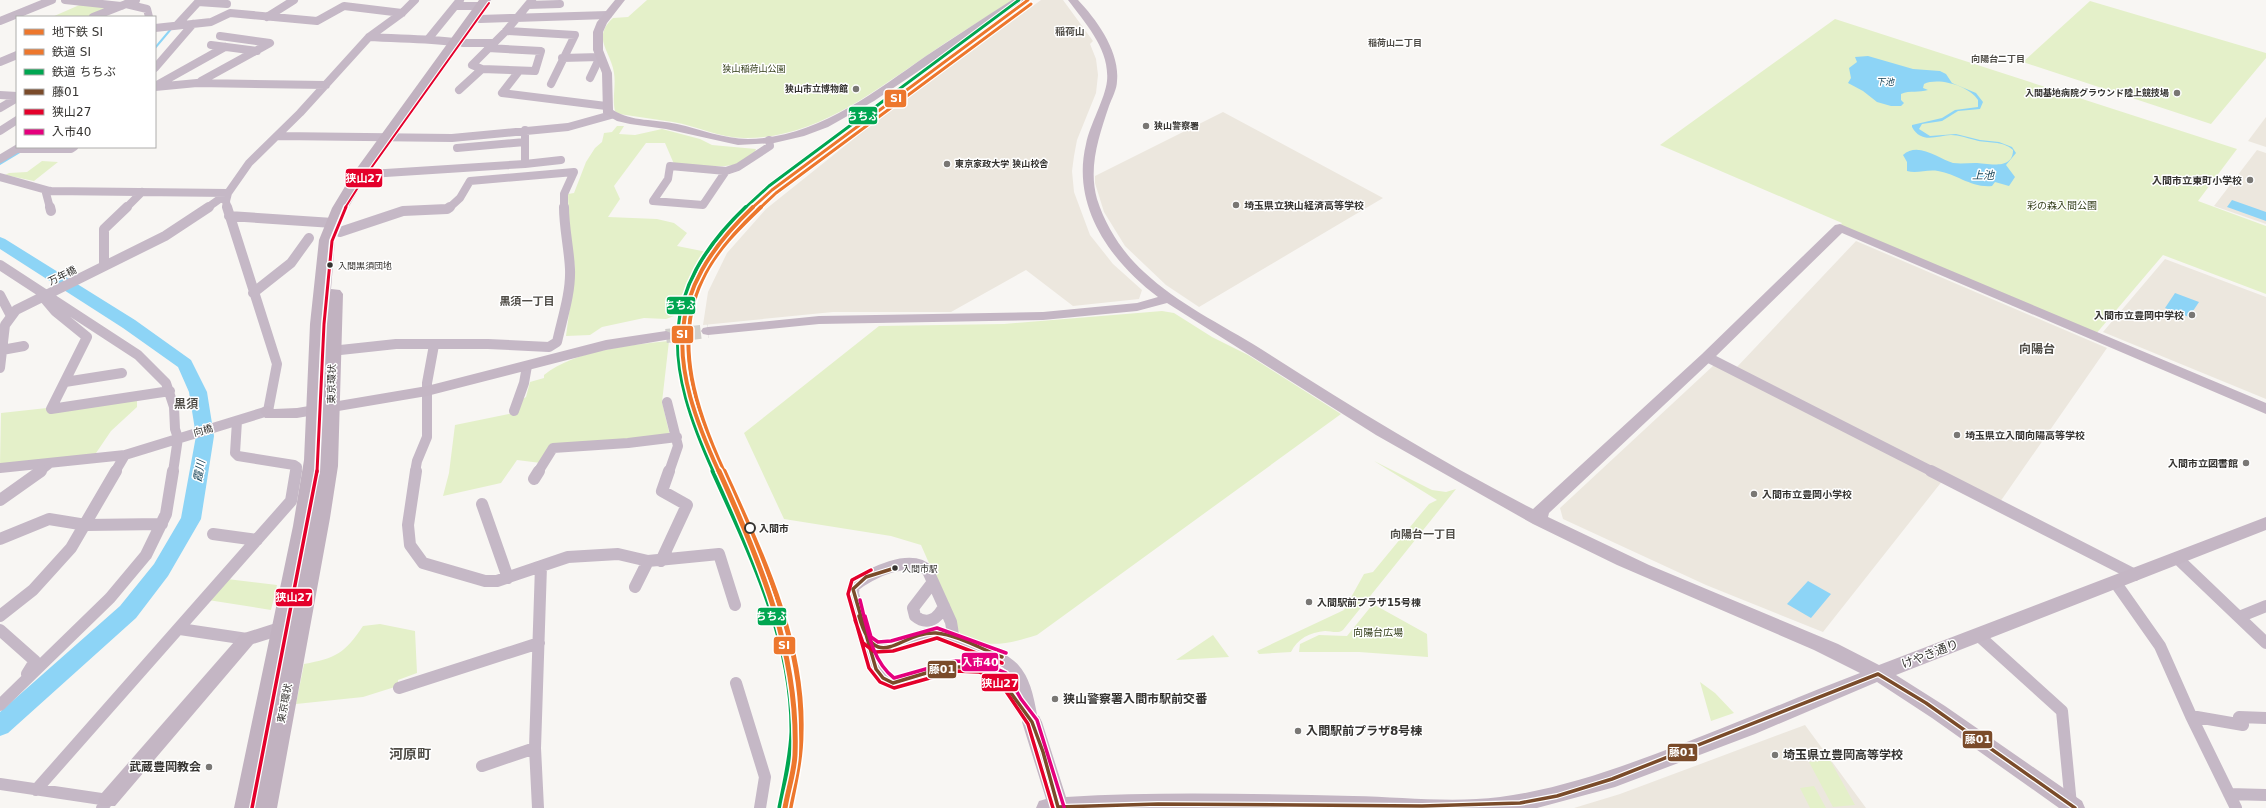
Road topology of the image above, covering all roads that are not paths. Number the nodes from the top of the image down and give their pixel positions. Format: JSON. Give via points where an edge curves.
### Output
{"nodes":[{"id":1,"x":46,"y":0,"type":"edge"},
{"id":2,"x":52,"y":0,"type":"edge"},
{"id":3,"x":65,"y":0,"type":"edge"},
{"id":4,"x":136,"y":0,"type":"edge"},
{"id":5,"x":294,"y":0,"type":"edge"},
{"id":6,"x":358,"y":0,"type":"edge"},
{"id":7,"x":415,"y":0,"type":"edge"},
{"id":8,"x":450,"y":0,"type":"edge"},
{"id":9,"x":493,"y":0,"type":"edge"},
{"id":10,"x":620,"y":0,"type":"edge"},
{"id":11,"x":1019,"y":0,"type":"edge"},
{"id":12,"x":1074,"y":0,"type":"edge"},
{"id":13,"x":37,"y":1,"type":"dead end"},
{"id":14,"x":75,"y":1,"type":"edge"},
{"id":15,"x":199,"y":1,"type":"edge"},
{"id":16,"x":458,"y":2,"type":"edge"},
{"id":17,"x":530,"y":2,"type":"edge"},
{"id":18,"x":227,"y":4,"type":"dead end"},
{"id":19,"x":560,"y":4,"type":"dead end"},
{"id":20,"x":123,"y":5,"type":"junction"},
{"id":21,"x":349,"y":7,"type":"junction"},
{"id":22,"x":482,"y":8,"type":"edge"},
{"id":23,"x":402,"y":13,"type":"junction"},
{"id":24,"x":608,"y":15,"type":"junction"},
{"id":25,"x":96,"y":16,"type":"edge"},
{"id":26,"x":149,"y":16,"type":"edge"},
{"id":27,"x":267,"y":17,"type":"junction"},
{"id":28,"x":516,"y":19,"type":"junction"},
{"id":29,"x":0,"y":21,"type":"edge"},
{"id":30,"x":193,"y":24,"type":"junction"},
{"id":31,"x":177,"y":26,"type":"junction"},
{"id":32,"x":156,"y":28,"type":"edge"},
{"id":33,"x":506,"y":31,"type":"junction"},
{"id":34,"x":220,"y":36,"type":"dead end"},
{"id":35,"x":369,"y":36,"type":"junction"},
{"id":36,"x":429,"y":38,"type":"junction"},
{"id":37,"x":458,"y":43,"type":"junction"},
{"id":38,"x":211,"y":45,"type":"dead end"},
{"id":39,"x":490,"y":46,"type":"junction"},
{"id":40,"x":225,"y":47,"type":"junction"},
{"id":41,"x":257,"y":51,"type":"junction"},
{"id":42,"x":16,"y":55,"type":"edge"},
{"id":43,"x":600,"y":57,"type":"junction"},
{"id":44,"x":562,"y":58,"type":"junction"},
{"id":45,"x":0,"y":62,"type":"edge"},
{"id":46,"x":156,"y":67,"type":"edge"},
{"id":47,"x":482,"y":69,"type":"junction"},
{"id":48,"x":519,"y":71,"type":"junction"},
{"id":49,"x":590,"y":78,"type":"dead end"},
{"id":50,"x":197,"y":83,"type":"junction"},
{"id":51,"x":551,"y":84,"type":"dead end"},
{"id":52,"x":156,"y":85,"type":"edge"},
{"id":53,"x":326,"y":85,"type":"junction"},
{"id":54,"x":156,"y":86,"type":"edge"},
{"id":55,"x":459,"y":90,"type":"dead end"},
{"id":56,"x":0,"y":95,"type":"edge"},
{"id":57,"x":16,"y":97,"type":"edge"},
{"id":58,"x":16,"y":98,"type":"edge"},
{"id":59,"x":0,"y":108,"type":"edge"},
{"id":60,"x":608,"y":110,"type":"junction"},
{"id":61,"x":16,"y":121,"type":"edge"},
{"id":62,"x":525,"y":130,"type":"junction"},
{"id":63,"x":0,"y":131,"type":"edge"},
{"id":64,"x":278,"y":136,"type":"junction"},
{"id":65,"x":393,"y":136,"type":"junction"},
{"id":66,"x":769,"y":140,"type":"junction"},
{"id":67,"x":525,"y":142,"type":"junction"},
{"id":68,"x":18,"y":148,"type":"edge"},
{"id":69,"x":58,"y":148,"type":"edge"},
{"id":70,"x":72,"y":148,"type":"edge"},
{"id":71,"x":457,"y":148,"type":"dead end"},
{"id":72,"x":0,"y":159,"type":"edge"},
{"id":73,"x":561,"y":160,"type":"dead end"},
{"id":74,"x":525,"y":164,"type":"junction"},
{"id":75,"x":726,"y":171,"type":"junction"},
{"id":76,"x":370,"y":174,"type":"junction"},
{"id":77,"x":4,"y":178,"type":"edge"},
{"id":78,"x":0,"y":185,"type":"edge"},
{"id":79,"x":50,"y":191,"type":"junction"},
{"id":80,"x":142,"y":192,"type":"junction"},
{"id":81,"x":228,"y":193,"type":"junction"},
{"id":82,"x":51,"y":211,"type":"dead end"},
{"id":83,"x":229,"y":216,"type":"junction"},
{"id":84,"x":337,"y":228,"type":"junction"},
{"id":85,"x":309,"y":238,"type":"dead end"},
{"id":86,"x":0,"y":265,"type":"edge"},
{"id":87,"x":104,"y":266,"type":"junction"},
{"id":88,"x":253,"y":293,"type":"junction"},
{"id":89,"x":0,"y":295,"type":"edge"},
{"id":90,"x":44,"y":296,"type":"junction"},
{"id":91,"x":1170,"y":298,"type":"junction"},
{"id":92,"x":11,"y":316,"type":"junction"},
{"id":93,"x":708,"y":331,"type":"tunnel mouth"},
{"id":94,"x":2,"y":335,"type":"edge"},
{"id":95,"x":666,"y":336,"type":"tunnel mouth"},
{"id":96,"x":434,"y":345,"type":"junction"},
{"id":97,"x":24,"y":346,"type":"dead end"},
{"id":98,"x":2,"y":350,"type":"junction"},
{"id":99,"x":331,"y":351,"type":"junction"},
{"id":100,"x":1707,"y":358,"type":"junction"},
{"id":101,"x":527,"y":366,"type":"junction"},
{"id":102,"x":0,"y":368,"type":"edge"},
{"id":103,"x":122,"y":373,"type":"dead end"},
{"id":104,"x":65,"y":382,"type":"junction"},
{"id":105,"x":170,"y":391,"type":"junction"},
{"id":106,"x":427,"y":391,"type":"junction"},
{"id":107,"x":667,"y":402,"type":"dead end"},
{"id":108,"x":323,"y":409,"type":"junction"},
{"id":109,"x":2266,"y":409,"type":"edge"},
{"id":110,"x":268,"y":411,"type":"junction"},
{"id":111,"x":514,"y":411,"type":"dead end"},
{"id":112,"x":237,"y":420,"type":"junction"},
{"id":113,"x":180,"y":437,"type":"junction"},
{"id":114,"x":677,"y":437,"type":"junction"},
{"id":115,"x":124,"y":455,"type":"junction"},
{"id":116,"x":50,"y":463,"type":"junction"},
{"id":117,"x":0,"y":468,"type":"edge"},
{"id":118,"x":534,"y":479,"type":"dead end"},
{"id":119,"x":0,"y":500,"type":"edge"},
{"id":120,"x":482,"y":504,"type":"dead end"},
{"id":121,"x":1538,"y":520,"type":"junction"},
{"id":122,"x":2266,"y":523,"type":"edge"},
{"id":123,"x":162,"y":524,"type":"junction"},
{"id":124,"x":86,"y":525,"type":"junction"},
{"id":125,"x":214,"y":534,"type":"dead end"},
{"id":126,"x":0,"y":539,"type":"edge"},
{"id":127,"x":257,"y":540,"type":"junction"},
{"id":128,"x":2177,"y":558,"type":"junction"},
{"id":129,"x":648,"y":561,"type":"junction"},
{"id":130,"x":661,"y":561,"type":"junction"},
{"id":131,"x":541,"y":566,"type":"junction"},
{"id":132,"x":2135,"y":574,"type":"junction"},
{"id":133,"x":508,"y":578,"type":"junction"},
{"id":134,"x":933,"y":582,"type":"junction"},
{"id":135,"x":2115,"y":582,"type":"junction"},
{"id":136,"x":635,"y":587,"type":"dead end"},
{"id":137,"x":735,"y":605,"type":"dead end"},
{"id":138,"x":944,"y":606,"type":"junction"},
{"id":139,"x":2266,"y":606,"type":"edge"},
{"id":140,"x":0,"y":616,"type":"edge"},
{"id":141,"x":2239,"y":617,"type":"junction"},
{"id":142,"x":282,"y":628,"type":"junction"},
{"id":143,"x":180,"y":629,"type":"junction"},
{"id":144,"x":0,"y":630,"type":"edge"},
{"id":145,"x":1978,"y":635,"type":"junction"},
{"id":146,"x":247,"y":638,"type":"junction"},
{"id":147,"x":867,"y":640,"type":"junction"},
{"id":148,"x":954,"y":640,"type":"junction"},
{"id":149,"x":539,"y":643,"type":"junction"},
{"id":150,"x":2266,"y":643,"type":"edge"},
{"id":151,"x":892,"y":646,"type":"junction"},
{"id":152,"x":874,"y":666,"type":"junction"},
{"id":153,"x":1878,"y":674,"type":"junction"},
{"id":154,"x":24,"y":682,"type":"junction"},
{"id":155,"x":736,"y":683,"type":"dead end"},
{"id":156,"x":399,"y":688,"type":"dead end"},
{"id":157,"x":0,"y":705,"type":"edge"},
{"id":158,"x":2190,"y":716,"type":"junction"},
{"id":159,"x":2266,"y":718,"type":"edge"},
{"id":160,"x":1032,"y":722,"type":"junction"},
{"id":161,"x":535,"y":748,"type":"junction"},
{"id":162,"x":482,"y":766,"type":"dead end"},
{"id":163,"x":0,"y":784,"type":"edge"},
{"id":164,"x":36,"y":790,"type":"junction"},
{"id":165,"x":2229,"y":794,"type":"junction"},
{"id":166,"x":2266,"y":795,"type":"edge"},
{"id":167,"x":105,"y":804,"type":"edge"},
{"id":168,"x":1521,"y":805,"type":"edge"},
{"id":169,"x":1331,"y":806,"type":"edge"},
{"id":170,"x":2073,"y":807,"type":"edge"},
{"id":171,"x":247,"y":808,"type":"edge"},
{"id":172,"x":264,"y":808,"type":"edge"},
{"id":173,"x":538,"y":808,"type":"edge"},
{"id":174,"x":760,"y":808,"type":"edge"},
{"id":175,"x":1054,"y":808,"type":"edge"},
{"id":176,"x":2236,"y":808,"type":"edge"}],
"edges":[{"from":1,"to":13,"type":"street"},
{"from":2,"to":29,"type":"street"},
{"from":3,"to":14,"type":"street"},
{"from":4,"to":20,"type":"street"},
{"from":5,"to":27,"type":"street"},
{"from":6,"to":21,"type":"street"},
{"from":7,"to":23,"type":"street","name":"万年橋"},
{"from":8,"to":16,"type":"street"},
{"from":9,"to":22,"type":"highway","name":"東京環状"},
{"from":10,"to":24,"type":"street"},
{"from":11,"to":66,"type":"street","via":[[894,85],[850,111],[814,127]]},
{"from":12,"to":91,"type":"street","via":[[1104,44],[1112,70],[1112,80],[1087,155],[1087,190],[1101,225],[1117,251],[1144,279]]},
{"from":14,"to":20,"type":"street"},
{"from":15,"to":18,"type":"street"},
{"from":15,"to":31,"type":"street"},
{"from":16,"to":22,"type":"street"},
{"from":16,"to":36,"type":"street"},
{"from":17,"to":19,"type":"street"},
{"from":17,"to":28,"type":"street"},
{"from":20,"to":25,"type":"street"},
{"from":20,"to":26,"type":"street","via":[[147,9]]},
{"from":21,"to":23,"type":"street"},
{"from":21,"to":27,"type":"street","via":[[340,7],[318,21]]},
{"from":22,"to":28,"type":"street"},
{"from":22,"to":37,"type":"highway","name":"東京環状"},
{"from":23,"to":35,"type":"street","name":"万年橋"},
{"from":24,"to":28,"type":"street"},
{"from":24,"to":43,"type":"street","via":[[598,32]]},
{"from":27,"to":30,"type":"street","via":[[230,13],[211,22]]},
{"from":28,"to":33,"type":"street"},
{"from":30,"to":31,"type":"street"},
{"from":30,"to":46,"type":"street"},
{"from":31,"to":32,"type":"street"},
{"from":33,"to":39,"type":"street"},
{"from":33,"to":44,"type":"street","via":[[575,35]]},
{"from":34,"to":41,"type":"street","via":[[270,43]]},
{"from":35,"to":36,"type":"street","via":[[414,40]]},
{"from":35,"to":53,"type":"street","name":"万年橋"},
{"from":36,"to":37,"type":"street"},
{"from":37,"to":39,"type":"street"},
{"from":37,"to":65,"type":"highway","name":"東京環状"},
{"from":38,"to":40,"type":"street"},
{"from":39,"to":47,"type":"street","via":[[472,65]]},
{"from":39,"to":48,"type":"street","via":[[541,51],[535,71]]},
{"from":40,"to":41,"type":"street"},
{"from":40,"to":52,"type":"street"},
{"from":41,"to":50,"type":"street"},
{"from":42,"to":45,"type":"street"},
{"from":43,"to":44,"type":"street"},
{"from":43,"to":49,"type":"street"},
{"from":43,"to":60,"type":"street","via":[[607,74]]},
{"from":44,"to":51,"type":"street"},
{"from":47,"to":48,"type":"street"},
{"from":47,"to":55,"type":"street"},
{"from":48,"to":60,"type":"street","via":[[502,93]]},
{"from":50,"to":53,"type":"street"},
{"from":50,"to":54,"type":"street"},
{"from":53,"to":64,"type":"street","name":"万年橋"},
{"from":56,"to":57,"type":"street"},
{"from":58,"to":59,"type":"street"},
{"from":60,"to":62,"type":"street","via":[[568,127]]},
{"from":60,"to":66,"type":"street","via":[[719,139],[749,142]]},
{"from":61,"to":63,"type":"street"},
{"from":62,"to":65,"type":"street","via":[[452,138]]},
{"from":62,"to":67,"type":"street"},
{"from":64,"to":65,"type":"street"},
{"from":64,"to":81,"type":"street","name":"万年橋","via":[[249,163]]},
{"from":65,"to":76,"type":"highway","name":"東京環状"},
{"from":65,"to":84,"type":"highway","name":"東京環状","via":[[358,179]]},
{"from":66,"to":75,"type":"street","via":[[770,146],[738,167]]},
{"from":67,"to":71,"type":"street"},
{"from":67,"to":74,"type":"street"},
{"from":68,"to":72,"type":"street"},
{"from":69,"to":70,"type":"street"},
{"from":73,"to":74,"type":"street"},
{"from":74,"to":76,"type":"street"},
{"from":75,"to":75,"type":"street","via":[[703,205],[653,201],[668,179],[670,166]]},
{"from":76,"to":84,"type":"highway","name":"東京環状"},
{"from":77,"to":78,"type":"street"},
{"from":77,"to":79,"type":"street"},
{"from":79,"to":80,"type":"street"},
{"from":79,"to":82,"type":"street","via":[[46,193]]},
{"from":80,"to":81,"type":"street"},
{"from":80,"to":87,"type":"street","via":[[104,229]]},
{"from":81,"to":83,"type":"street","via":[[226,201]]},
{"from":81,"to":87,"type":"street","name":"万年橋","via":[[181,227]]},
{"from":83,"to":84,"type":"street"},
{"from":83,"to":88,"type":"street"},
{"from":84,"to":96,"type":"street","via":[[403,211],[446,209],[460,198],[470,181],[574,172],[564,194],[564,227],[570,270],[557,342],[549,347]]},
{"from":84,"to":99,"type":"highway","name":"東京環状"},
{"from":84,"to":108,"type":"highway","name":"東京環状","via":[[324,258],[318,343]]},
{"from":85,"to":88,"type":"street","via":[[291,263]]},
{"from":86,"to":90,"type":"street"},
{"from":87,"to":90,"type":"street","name":"万年橋"},
{"from":88,"to":110,"type":"street","via":[[277,364]]},
{"from":89,"to":92,"type":"street"},
{"from":90,"to":92,"type":"street","name":"万年橋","via":[[26,304]]},
{"from":90,"to":104,"type":"street","via":[[48,304],[87,338]]},
{"from":90,"to":105,"type":"street","via":[[138,355],[153,368]]},
{"from":91,"to":93,"type":"street","via":[[1137,307],[1043,316],[819,320]]},
{"from":91,"to":121,"type":"street","via":[[1399,442]]},
{"from":92,"to":94,"type":"street"},
{"from":94,"to":98,"type":"street"},
{"from":95,"to":101,"type":"street","via":[[606,345]]},
{"from":96,"to":99,"type":"street","via":[[396,344]]},
{"from":96,"to":106,"type":"street"},
{"from":97,"to":98,"type":"street"},
{"from":98,"to":102,"type":"street"},
{"from":99,"to":108,"type":"highway","name":"東京環状"},
{"from":100,"to":109,"type":"street","via":[[1840,228]]},
{"from":100,"to":121,"type":"street","via":[[1542,510]]},
{"from":100,"to":132,"type":"street"},
{"from":101,"to":106,"type":"street"},
{"from":101,"to":111,"type":"street","via":[[525,383]]},
{"from":103,"to":104,"type":"street"},
{"from":104,"to":105,"type":"street","via":[[51,409]]},
{"from":105,"to":113,"type":"street"},
{"from":106,"to":108,"type":"street"},
{"from":106,"to":133,"type":"street","via":[[427,437],[417,461],[408,525],[410,545],[423,562],[440,569],[485,581]]},
{"from":107,"to":114,"type":"street"},
{"from":108,"to":110,"type":"street","via":[[275,416]]},
{"from":108,"to":142,"type":"highway","name":"東京環状"},
{"from":108,"to":172,"type":"highway","name":"東京環状","via":[[329,450],[320,518]]},
{"from":110,"to":112,"type":"street","name":"向橋"},
{"from":112,"to":113,"type":"street","name":"向橋"},
{"from":112,"to":127,"type":"street","via":[[238,456],[297,467],[291,501]]},
{"from":113,"to":115,"type":"street","name":"向橋"},
{"from":113,"to":123,"type":"street","via":[[170,496]]},
{"from":114,"to":118,"type":"street","via":[[553,448]]},
{"from":114,"to":130,"type":"street","via":[[678,446],[662,491],[687,505]]},
{"from":115,"to":116,"type":"street","name":"向橋"},
{"from":115,"to":124,"type":"street"},
{"from":116,"to":117,"type":"street","name":"向橋"},
{"from":116,"to":119,"type":"street"},
{"from":120,"to":133,"type":"street"},
{"from":121,"to":153,"type":"street","via":[[1640,568],[1820,645]]},
{"from":122,"to":128,"type":"street","name":"けやき通り"},
{"from":123,"to":124,"type":"street"},
{"from":123,"to":154,"type":"street","via":[[146,555],[119,588]]},
{"from":124,"to":126,"type":"street","via":[[49,519]]},
{"from":124,"to":140,"type":"street","via":[[56,567],[33,590]]},
{"from":125,"to":127,"type":"street"},
{"from":127,"to":143,"type":"street"},
{"from":128,"to":132,"type":"street","name":"けやき通り"},
{"from":128,"to":141,"type":"street"},
{"from":129,"to":130,"type":"street"},
{"from":129,"to":131,"type":"street","via":[[610,554],[568,556]]},
{"from":129,"to":136,"type":"street"},
{"from":130,"to":137,"type":"street","via":[[719,554]]},
{"from":131,"to":133,"type":"street"},
{"from":131,"to":149,"type":"street"},
{"from":132,"to":135,"type":"street","name":"けやき通り"},
{"from":134,"to":138,"type":"street"},
{"from":134,"to":138,"type":"street","via":[[913,608],[915,616],[921,621],[932,620],[940,615]]},
{"from":134,"to":147,"type":"street","via":[[926,568],[912,563],[864,578],[856,583],[852,593]]},
{"from":135,"to":145,"type":"street","name":"けやき通り"},
{"from":135,"to":158,"type":"street","via":[[2160,646]]},
{"from":138,"to":148,"type":"street","via":[[951,622]]},
{"from":139,"to":141,"type":"street"},
{"from":141,"to":150,"type":"street"},
{"from":142,"to":146,"type":"street"},
{"from":142,"to":171,"type":"highway","name":"東京環状"},
{"from":143,"to":146,"type":"street"},
{"from":143,"to":164,"type":"street"},
{"from":144,"to":154,"type":"street","via":[[35,661]]},
{"from":145,"to":153,"type":"street","name":"けやき通り"},
{"from":145,"to":170,"type":"street","via":[[2062,711]]},
{"from":146,"to":167,"type":"street"},
{"from":147,"to":151,"type":"street","via":[[877,647]]},
{"from":147,"to":152,"type":"street"},
{"from":148,"to":151,"type":"street","via":[[937,633]]},
{"from":148,"to":160,"type":"street","via":[[1002,657],[1016,667],[1028,694]]},
{"from":149,"to":156,"type":"street"},
{"from":149,"to":161,"type":"street"},
{"from":151,"to":152,"type":"street","via":[[879,656]]},
{"from":152,"to":160,"type":"street","via":[[883,678],[893,683],[954,666],[992,670],[1003,677]]},
{"from":153,"to":168,"type":"street","name":"けやき通り","via":[[1748,728],[1615,778]]},
{"from":153,"to":170,"type":"street","via":[[1926,703]]},
{"from":154,"to":157,"type":"street"},
{"from":155,"to":174,"type":"street","via":[[765,777]]},
{"from":158,"to":159,"type":"street","via":[[2243,725],[2239,717]]},
{"from":158,"to":165,"type":"street"},
{"from":160,"to":175,"type":"street","via":[[1050,775]]},
{"from":161,"to":162,"type":"street"},
{"from":161,"to":173,"type":"street"},
{"from":163,"to":164,"type":"street"},
{"from":164,"to":167,"type":"street"},
{"from":165,"to":166,"type":"street"},
{"from":165,"to":176,"type":"street"},
{"from":168,"to":169,"type":"street","name":"けやき通り","via":[[1463,808]]},
{"from":169,"to":175,"type":"street","name":"けやき通り","via":[[1137,803]]}]}
